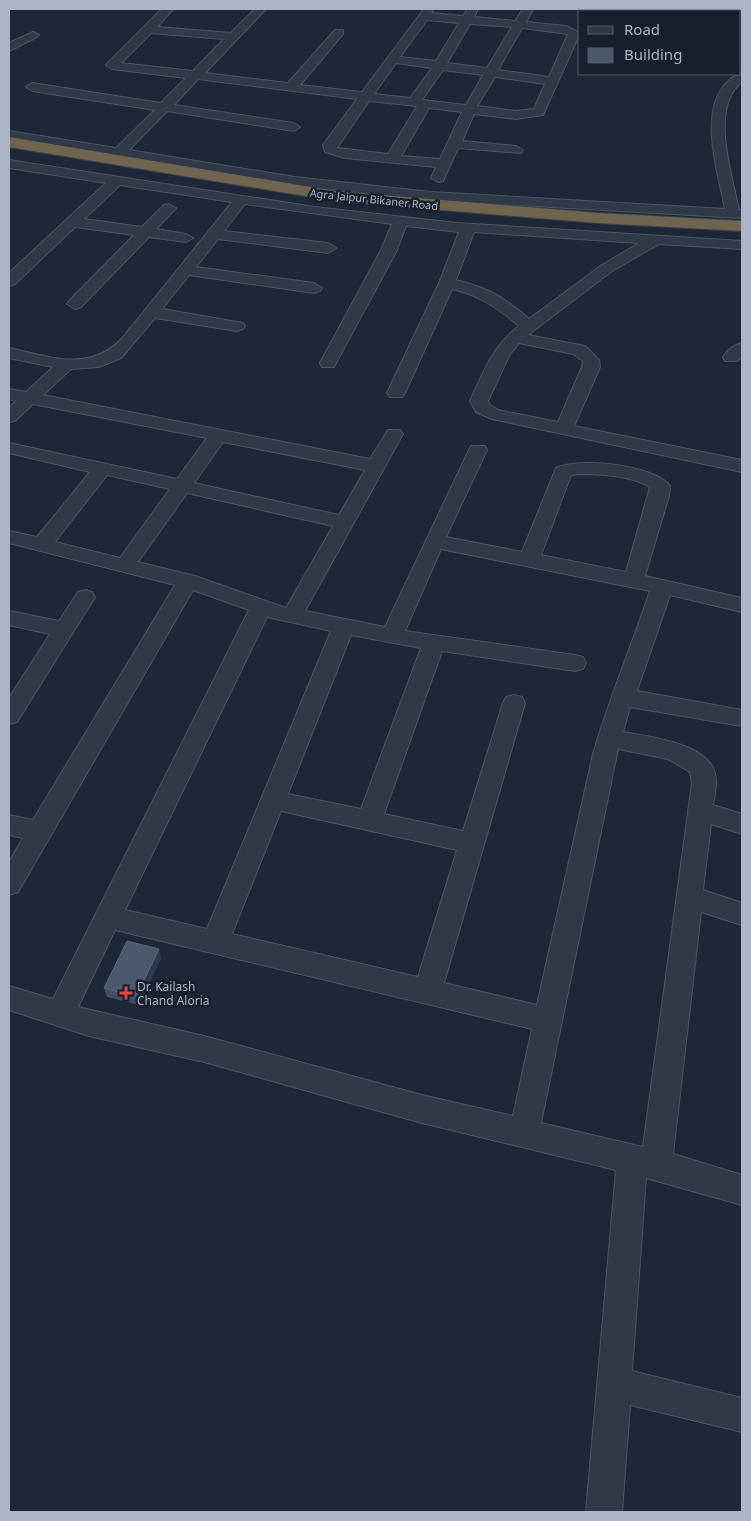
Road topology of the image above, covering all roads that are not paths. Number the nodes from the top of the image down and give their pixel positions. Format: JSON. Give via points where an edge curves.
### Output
{"nodes":[{"id":1,"x":168,"y":9,"type":"edge"},
{"id":2,"x":261,"y":9,"type":"edge"},
{"id":3,"x":528,"y":9,"type":"edge"},
{"id":4,"x":426,"y":12,"type":"edge"},
{"id":5,"x":470,"y":14,"type":"edge"},
{"id":6,"x":520,"y":25,"type":"junction"},
{"id":7,"x":147,"y":29,"type":"junction"},
{"id":8,"x":339,"y":32,"type":"dead end"},
{"id":9,"x":33,"y":35,"type":"dead end"},
{"id":10,"x":235,"y":37,"type":"junction"},
{"id":11,"x":9,"y":48,"type":"edge"},
{"id":12,"x":392,"y":59,"type":"junction"},
{"id":13,"x":440,"y":65,"type":"junction"},
{"id":14,"x":492,"y":72,"type":"junction"},
{"id":15,"x":197,"y":76,"type":"junction"},
{"id":16,"x":742,"y":76,"type":"edge"},
{"id":17,"x":553,"y":81,"type":"junction"},
{"id":18,"x":32,"y":87,"type":"dead end"},
{"id":19,"x":290,"y":88,"type":"junction"},
{"id":20,"x":365,"y":97,"type":"junction"},
{"id":21,"x":419,"y":104,"type":"junction"},
{"id":22,"x":165,"y":106,"type":"junction"},
{"id":23,"x":469,"y":110,"type":"junction"},
{"id":24,"x":294,"y":127,"type":"dead end"},
{"id":25,"x":9,"y":135,"type":"edge"},
{"id":26,"x":9,"y":142,"type":"edge"},
{"id":27,"x":454,"y":144,"type":"junction"},
{"id":28,"x":75,"y":149,"type":"junction"},
{"id":29,"x":516,"y":150,"type":"dead end"},
{"id":30,"x":9,"y":152,"type":"edge"},
{"id":31,"x":120,"y":152,"type":"junction"},
{"id":32,"x":392,"y":159,"type":"junction"},
{"id":33,"x":9,"y":164,"type":"edge"},
{"id":34,"x":444,"y":164,"type":"junction"},
{"id":35,"x":115,"y":182,"type":"junction"},
{"id":36,"x":430,"y":196,"type":"junction"},
{"id":37,"x":241,"y":200,"type":"junction"},
{"id":38,"x":169,"y":208,"type":"dead end"},
{"id":39,"x":739,"y":218,"type":"edge"},
{"id":40,"x":401,"y":221,"type":"junction"},
{"id":41,"x":72,"y":222,"type":"junction"},
{"id":42,"x":468,"y":228,"type":"junction"},
{"id":43,"x":143,"y":233,"type":"junction"},
{"id":44,"x":214,"y":234,"type":"junction"},
{"id":45,"x":742,"y":235,"type":"edge"},
{"id":46,"x":186,"y":238,"type":"dead end"},
{"id":47,"x":655,"y":240,"type":"junction"},
{"id":48,"x":742,"y":245,"type":"edge"},
{"id":49,"x":328,"y":248,"type":"dead end"},
{"id":50,"x":186,"y":270,"type":"junction"},
{"id":51,"x":9,"y":281,"type":"edge"},
{"id":52,"x":446,"y":283,"type":"junction"},
{"id":53,"x":314,"y":288,"type":"dead end"},
{"id":54,"x":75,"y":304,"type":"dead end"},
{"id":55,"x":147,"y":317,"type":"junction"},
{"id":56,"x":237,"y":326,"type":"dead end"},
{"id":57,"x":521,"y":331,"type":"junction"},
{"id":58,"x":9,"y":353,"type":"edge"},
{"id":59,"x":68,"y":363,"type":"junction"},
{"id":60,"x":328,"y":363,"type":"dead end"},
{"id":61,"x":396,"y":393,"type":"dead end"},
{"id":62,"x":9,"y":394,"type":"edge"},
{"id":63,"x":31,"y":398,"type":"junction"},
{"id":64,"x":9,"y":417,"type":"edge"},
{"id":65,"x":564,"y":428,"type":"junction"},
{"id":66,"x":394,"y":434,"type":"dead end"},
{"id":67,"x":218,"y":436,"type":"junction"},
{"id":68,"x":15,"y":450,"type":"edge"},
{"id":69,"x":478,"y":450,"type":"dead end"},
{"id":70,"x":9,"y":466,"type":"edge"},
{"id":71,"x":375,"y":466,"type":"junction"},
{"id":72,"x":742,"y":466,"type":"edge"},
{"id":73,"x":102,"y":469,"type":"junction"},
{"id":74,"x":182,"y":487,"type":"junction"},
{"id":75,"x":343,"y":522,"type":"junction"},
{"id":76,"x":9,"y":537,"type":"edge"},
{"id":77,"x":434,"y":541,"type":"junction"},
{"id":78,"x":42,"y":545,"type":"junction"},
{"id":79,"x":529,"y":560,"type":"junction"},
{"id":80,"x":126,"y":564,"type":"junction"},
{"id":81,"x":633,"y":580,"type":"junction"},
{"id":82,"x":188,"y":581,"type":"junction"},
{"id":83,"x":662,"y":586,"type":"junction"},
{"id":84,"x":85,"y":597,"type":"dead end"},
{"id":85,"x":742,"y":605,"type":"edge"},
{"id":86,"x":261,"y":608,"type":"junction"},
{"id":87,"x":292,"y":616,"type":"junction"},
{"id":88,"x":9,"y":618,"type":"edge"},
{"id":89,"x":344,"y":626,"type":"junction"},
{"id":90,"x":64,"y":629,"type":"junction"},
{"id":91,"x":392,"y":636,"type":"junction"},
{"id":92,"x":434,"y":642,"type":"junction"},
{"id":93,"x":575,"y":663,"type":"dead end"},
{"id":94,"x":623,"y":697,"type":"junction"},
{"id":95,"x":514,"y":702,"type":"dead end"},
{"id":96,"x":9,"y":716,"type":"edge"},
{"id":97,"x":742,"y":718,"type":"edge"},
{"id":98,"x":610,"y":739,"type":"junction"},
{"id":99,"x":273,"y":800,"type":"junction"},
{"id":100,"x":701,"y":811,"type":"junction"},
{"id":101,"x":369,"y":822,"type":"junction"},
{"id":102,"x":9,"y":824,"type":"edge"},
{"id":103,"x":742,"y":824,"type":"edge"},
{"id":104,"x":40,"y":832,"type":"junction"},
{"id":105,"x":472,"y":843,"type":"junction"},
{"id":106,"x":9,"y":884,"type":"edge"},
{"id":107,"x":690,"y":897,"type":"junction"},
{"id":108,"x":742,"y":914,"type":"edge"},
{"id":109,"x":108,"y":918,"type":"junction"},
{"id":110,"x":215,"y":942,"type":"junction"},
{"id":111,"x":428,"y":992,"type":"junction"},
{"id":112,"x":9,"y":998,"type":"edge"},
{"id":113,"x":60,"y":1014,"type":"junction"},
{"id":114,"x":549,"y":1020,"type":"junction"},
{"id":115,"x":524,"y":1132,"type":"junction"},
{"id":116,"x":644,"y":1162,"type":"junction"},
{"id":117,"x":742,"y":1190,"type":"edge"},
{"id":118,"x":616,"y":1384,"type":"junction"},
{"id":119,"x":742,"y":1415,"type":"edge"},
{"id":120,"x":604,"y":1512,"type":"edge"}],
"edges":[{"from":1,"to":7,"type":"street"},
{"from":2,"to":10,"type":"street"},
{"from":3,"to":6,"type":"street"},
{"from":4,"to":5,"type":"street"},
{"from":4,"to":12,"type":"street"},
{"from":5,"to":6,"type":"street"},
{"from":5,"to":13,"type":"street"},
{"from":6,"to":14,"type":"street"},
{"from":6,"to":17,"type":"street","via":[[574,32]]},
{"from":7,"to":10,"type":"street"},
{"from":7,"to":15,"type":"street","via":[[112,65]]},
{"from":8,"to":19,"type":"street"},
{"from":9,"to":11,"type":"street"},
{"from":10,"to":15,"type":"street"},
{"from":12,"to":13,"type":"street"},
{"from":12,"to":20,"type":"street"},
{"from":13,"to":14,"type":"street"},
{"from":13,"to":21,"type":"street"},
{"from":14,"to":17,"type":"street"},
{"from":14,"to":23,"type":"street"},
{"from":15,"to":19,"type":"street"},
{"from":15,"to":22,"type":"street"},
{"from":16,"to":39,"type":"street","via":[[726,90],[716,122]]},
{"from":17,"to":23,"type":"street","via":[[541,109],[535,114]]},
{"from":18,"to":22,"type":"street"},
{"from":19,"to":20,"type":"street"},
{"from":20,"to":21,"type":"street"},
{"from":20,"to":32,"type":"street","via":[[330,149],[345,154]]},
{"from":21,"to":23,"type":"street"},
{"from":21,"to":32,"type":"street"},
{"from":22,"to":24,"type":"street"},
{"from":22,"to":31,"type":"street"},
{"from":23,"to":27,"type":"street"},
{"from":25,"to":28,"type":"street"},
{"from":26,"to":28,"type":"highway","name":"Agra Jaipur Bikaner Road"},
{"from":27,"to":29,"type":"street"},
{"from":27,"to":34,"type":"street"},
{"from":28,"to":31,"type":"street"},
{"from":28,"to":39,"type":"highway","name":"Agra Jaipur Bikaner Road","via":[[335,196],[598,218]]},
{"from":30,"to":45,"type":"highway","name":"Agra Jaipur Bikaner Road","via":[[266,195],[387,211]]},
{"from":31,"to":36,"type":"street","via":[[295,180]]},
{"from":32,"to":34,"type":"street"},
{"from":33,"to":35,"type":"street"},
{"from":34,"to":36,"type":"street"},
{"from":35,"to":37,"type":"street"},
{"from":35,"to":41,"type":"street"},
{"from":36,"to":39,"type":"street"},
{"from":37,"to":40,"type":"street"},
{"from":37,"to":44,"type":"street"},
{"from":38,"to":43,"type":"street"},
{"from":40,"to":42,"type":"street"},
{"from":40,"to":60,"type":"street","via":[[389,250]]},
{"from":41,"to":43,"type":"street"},
{"from":41,"to":51,"type":"street"},
{"from":42,"to":47,"type":"street"},
{"from":42,"to":52,"type":"street"},
{"from":43,"to":46,"type":"street"},
{"from":43,"to":54,"type":"street"},
{"from":44,"to":49,"type":"street"},
{"from":44,"to":50,"type":"street"},
{"from":47,"to":48,"type":"street"},
{"from":47,"to":57,"type":"street","via":[[608,268]]},
{"from":50,"to":53,"type":"street"},
{"from":50,"to":55,"type":"street"},
{"from":52,"to":57,"type":"street","via":[[480,291],[510,310]]},
{"from":52,"to":61,"type":"street"},
{"from":55,"to":56,"type":"street"},
{"from":55,"to":59,"type":"street","via":[[118,352],[102,361]]},
{"from":57,"to":65,"type":"street","via":[[579,350],[591,360],[591,367]]},
{"from":57,"to":65,"type":"street","via":[[502,352],[479,401],[482,408],[492,414]]},
{"from":58,"to":59,"type":"street"},
{"from":59,"to":63,"type":"street"},
{"from":62,"to":63,"type":"street"},
{"from":63,"to":64,"type":"street"},
{"from":63,"to":67,"type":"street"},
{"from":65,"to":72,"type":"street"},
{"from":66,"to":71,"type":"street"},
{"from":67,"to":71,"type":"street"},
{"from":67,"to":74,"type":"street"},
{"from":68,"to":70,"type":"street"},
{"from":68,"to":73,"type":"street"},
{"from":69,"to":77,"type":"street"},
{"from":71,"to":75,"type":"street"},
{"from":73,"to":74,"type":"street"},
{"from":73,"to":78,"type":"street"},
{"from":74,"to":75,"type":"street"},
{"from":74,"to":80,"type":"street"},
{"from":75,"to":87,"type":"street"},
{"from":76,"to":78,"type":"street"},
{"from":77,"to":79,"type":"street"},
{"from":77,"to":91,"type":"street"},
{"from":78,"to":80,"type":"street"},
{"from":79,"to":81,"type":"street"},
{"from":79,"to":81,"type":"street","via":[[563,472],[567,469],[647,478],[660,486],[659,496]]},
{"from":80,"to":82,"type":"street"},
{"from":81,"to":83,"type":"street"},
{"from":82,"to":86,"type":"street"},
{"from":82,"to":104,"type":"street"},
{"from":83,"to":85,"type":"street"},
{"from":83,"to":94,"type":"street"},
{"from":84,"to":90,"type":"street"},
{"from":86,"to":87,"type":"street"},
{"from":86,"to":109,"type":"street"},
{"from":87,"to":89,"type":"street"},
{"from":88,"to":90,"type":"street"},
{"from":89,"to":91,"type":"street"},
{"from":89,"to":99,"type":"street"},
{"from":90,"to":96,"type":"street"},
{"from":91,"to":92,"type":"street"},
{"from":92,"to":93,"type":"street"},
{"from":92,"to":101,"type":"street"},
{"from":94,"to":97,"type":"street"},
{"from":94,"to":98,"type":"street"},
{"from":95,"to":105,"type":"street"},
{"from":98,"to":100,"type":"street","via":[[675,752],[689,758],[701,768],[704,783]]},
{"from":98,"to":114,"type":"street"},
{"from":99,"to":101,"type":"street"},
{"from":99,"to":110,"type":"street"},
{"from":100,"to":103,"type":"street"},
{"from":100,"to":107,"type":"street"},
{"from":101,"to":105,"type":"street"},
{"from":102,"to":104,"type":"street"},
{"from":104,"to":106,"type":"street"},
{"from":105,"to":111,"type":"street"},
{"from":107,"to":108,"type":"street"},
{"from":107,"to":116,"type":"street"},
{"from":109,"to":110,"type":"street"},
{"from":109,"to":113,"type":"street"},
{"from":110,"to":111,"type":"street"},
{"from":111,"to":114,"type":"street"},
{"from":112,"to":113,"type":"street"},
{"from":113,"to":115,"type":"street","via":[[204,1049],[422,1109]]},
{"from":114,"to":115,"type":"street"},
{"from":115,"to":116,"type":"street"},
{"from":116,"to":117,"type":"street"},
{"from":116,"to":118,"type":"street"},
{"from":118,"to":119,"type":"street"},
{"from":118,"to":120,"type":"street"}]}
